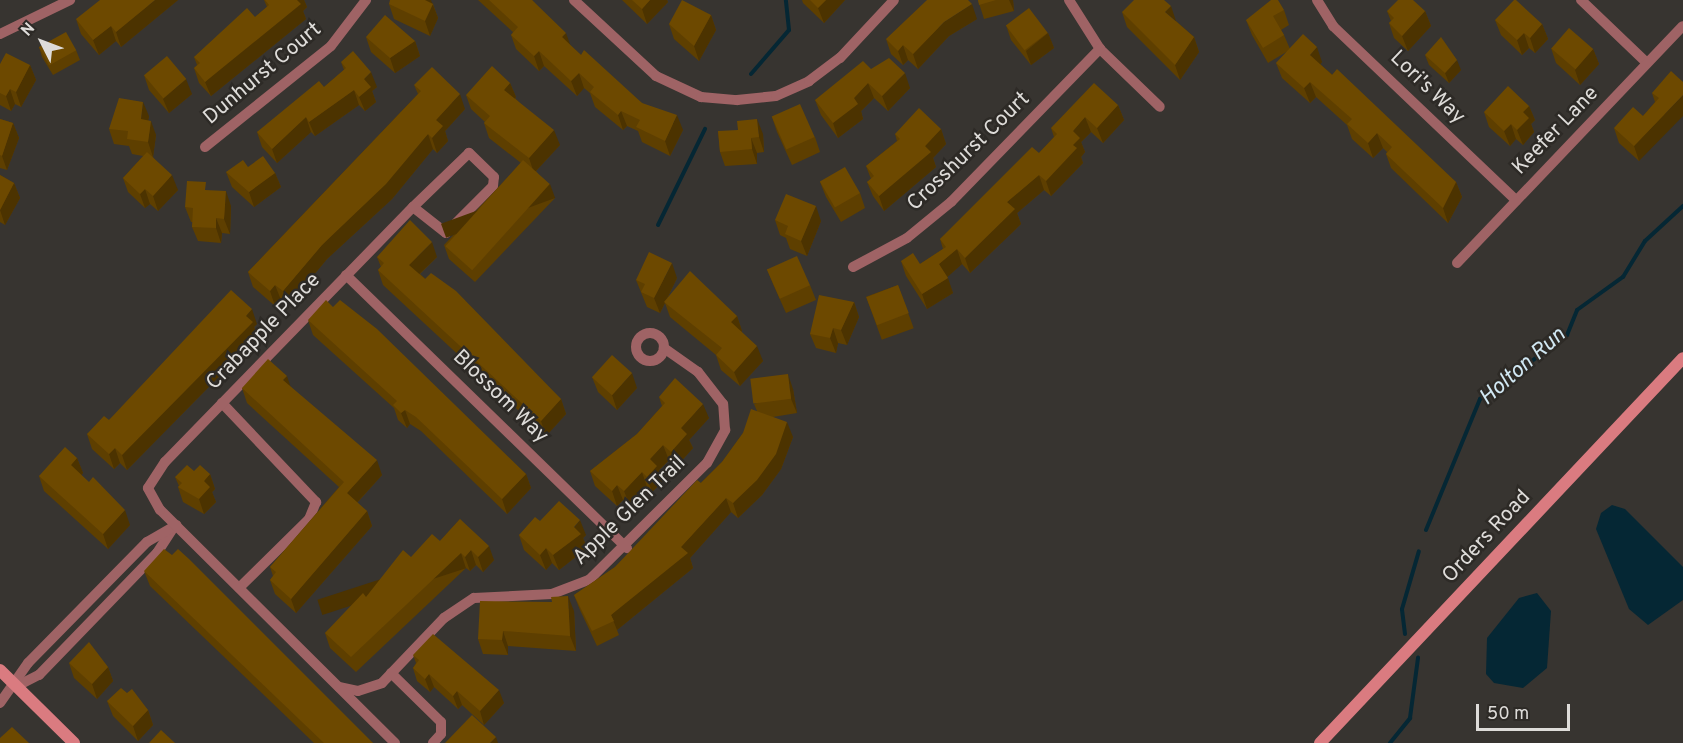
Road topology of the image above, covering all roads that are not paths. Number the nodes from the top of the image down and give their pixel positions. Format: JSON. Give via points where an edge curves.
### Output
{"nodes":[{"id":1,"x":70,"y":0,"type":"edge"},
{"id":2,"x":366,"y":0,"type":"edge"},
{"id":3,"x":574,"y":0,"type":"edge"},
{"id":4,"x":894,"y":0,"type":"edge"},
{"id":5,"x":1069,"y":0,"type":"edge"},
{"id":6,"x":1317,"y":0,"type":"edge"},
{"id":7,"x":1581,"y":0,"type":"edge"},
{"id":8,"x":1683,"y":26,"type":"edge"},
{"id":9,"x":0,"y":34,"type":"edge"},
{"id":10,"x":1100,"y":49,"type":"junction"},
{"id":11,"x":1647,"y":63,"type":"junction"},
{"id":12,"x":1160,"y":107,"type":"dead end"},
{"id":13,"x":205,"y":147,"type":"dead end"},
{"id":14,"x":1516,"y":200,"type":"junction"},
{"id":15,"x":413,"y":207,"type":"junction"},
{"id":16,"x":1457,"y":263,"type":"dead end"},
{"id":17,"x":853,"y":267,"type":"dead end"},
{"id":18,"x":346,"y":274,"type":"junction"},
{"id":19,"x":664,"y":348,"type":"dead end"},
{"id":20,"x":1683,"y":357,"type":"edge"},
{"id":21,"x":222,"y":403,"type":"junction"},
{"id":22,"x":176,"y":525,"type":"junction"},
{"id":23,"x":626,"y":547,"type":"junction"},
{"id":24,"x":239,"y":588,"type":"junction"},
{"id":25,"x":0,"y":670,"type":"edge"},
{"id":26,"x":391,"y":674,"type":"junction"},
{"id":27,"x":16,"y":686,"type":"junction"},
{"id":28,"x":339,"y":687,"type":"junction"},
{"id":29,"x":0,"y":703,"type":"edge"},
{"id":30,"x":74,"y":743,"type":"edge"},
{"id":31,"x":395,"y":743,"type":"edge"},
{"id":32,"x":433,"y":743,"type":"edge"},
{"id":33,"x":1320,"y":743,"type":"edge"}],
"edges":[{"from":1,"to":9,"type":"street"},
{"from":2,"to":13,"type":"street","name":"Dunhurst Court","via":[[331,46]]},
{"from":3,"to":4,"type":"street","via":[[656,76],[701,97],[737,100],[776,96],[809,81],[840,58]]},
{"from":5,"to":10,"type":"street"},
{"from":6,"to":14,"type":"street","name":"Lori's Way","via":[[1333,26]]},
{"from":7,"to":11,"type":"street"},
{"from":8,"to":11,"type":"street","name":"Keefer Lane"},
{"from":10,"to":12,"type":"street"},
{"from":10,"to":17,"type":"street","name":"Crosshurst Court","via":[[951,202],[907,238]]},
{"from":11,"to":14,"type":"street","name":"Keefer Lane"},
{"from":14,"to":16,"type":"street","name":"Keefer Lane"},
{"from":15,"to":15,"type":"street","name":"Crabapple Place","via":[[470,153],[494,177],[492,186],[447,233]]},
{"from":15,"to":18,"type":"street","name":"Crabapple Place"},
{"from":18,"to":21,"type":"street","name":"Crabapple Place"},
{"from":18,"to":23,"type":"street","name":"Blossom Way"},
{"from":19,"to":23,"type":"street","name":"Apple Glen Trail","via":[[675,352],[711,384],[723,404],[725,430],[712,456]]},
{"from":20,"to":33,"type":"street","name":"Orders Road"},
{"from":21,"to":22,"type":"street","name":"Crabapple Place","via":[[152,476],[148,488]]},
{"from":21,"to":24,"type":"street","via":[[316,502],[309,519]]},
{"from":22,"to":24,"type":"street"},
{"from":22,"to":27,"type":"street","via":[[157,553],[39,675]]},
{"from":22,"to":27,"type":"street","via":[[147,542],[28,663]]},
{"from":23,"to":26,"type":"street","name":"Apple Glen Trail","via":[[577,587],[552,594],[497,593],[458,606]]},
{"from":24,"to":28,"type":"street"},
{"from":25,"to":27,"type":"street"},
{"from":26,"to":28,"type":"street","name":"Apple Glen Trail","via":[[371,688]]},
{"from":26,"to":32,"type":"street","via":[[441,722],[441,734]]},
{"from":27,"to":29,"type":"street"},
{"from":27,"to":30,"type":"street"},
{"from":28,"to":31,"type":"street"}]}
